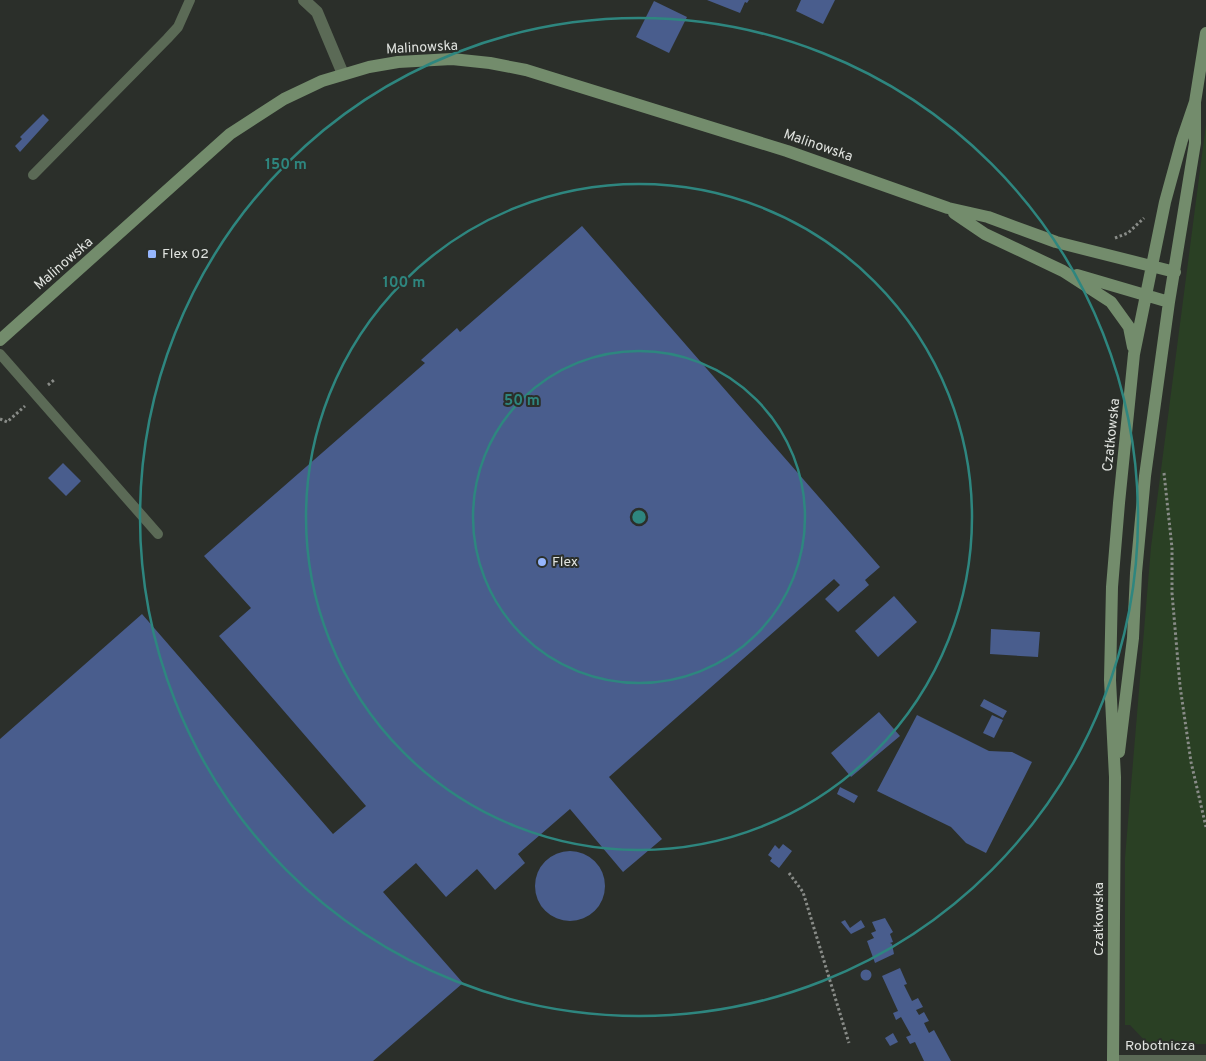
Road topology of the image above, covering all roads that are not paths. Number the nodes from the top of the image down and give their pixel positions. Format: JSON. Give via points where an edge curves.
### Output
{"nodes":[{"id":1,"x":190,"y":0,"type":"edge"},
{"id":2,"x":304,"y":0,"type":"edge"},
{"id":3,"x":1206,"y":32,"type":"edge"},
{"id":4,"x":343,"y":74,"type":"junction"},
{"id":5,"x":1195,"y":102,"type":"junction"},
{"id":6,"x":33,"y":175,"type":"dead end"},
{"id":7,"x":948,"y":208,"type":"junction"},
{"id":8,"x":1152,"y":267,"type":"junction"},
{"id":9,"x":1063,"y":271,"type":"junction"},
{"id":10,"x":1175,"y":272,"type":"junction"},
{"id":11,"x":1146,"y":296,"type":"junction"},
{"id":12,"x":1169,"y":302,"type":"junction"},
{"id":13,"x":0,"y":339,"type":"edge"},
{"id":14,"x":0,"y":354,"type":"edge"},
{"id":15,"x":1134,"y":354,"type":"junction"},
{"id":16,"x":158,"y":534,"type":"dead end"},
{"id":17,"x":1115,"y":777,"type":"junction"},
{"id":18,"x":1113,"y":1061,"type":"edge"},
{"id":19,"x":1206,"y":1061,"type":"edge"}],
"edges":[{"from":1,"to":6,"type":"lane","via":[[178,27]]},
{"from":2,"to":4,"type":"street","via":[[317,12]]},
{"from":3,"to":5,"type":"street","name":"Czatkowska"},
{"from":4,"to":7,"type":"street","name":"Malinowska","via":[[398,62],[452,59],[526,70],[787,151]]},
{"from":4,"to":13,"type":"street","name":"Malinowska","via":[[284,99],[230,134]]},
{"from":5,"to":8,"type":"street","name":"Czatkowska","via":[[1165,202]]},
{"from":5,"to":10,"type":"street","name":"Czatkowska","via":[[1194,143]]},
{"from":7,"to":8,"type":"street","name":"Malinowska","via":[[988,217],[1056,242]]},
{"from":7,"to":9,"type":"street","name":"Malinowska","via":[[985,234]]},
{"from":8,"to":10,"type":"street","name":"Malinowska"},
{"from":8,"to":11,"type":"street","name":"Czatkowska"},
{"from":9,"to":11,"type":"street","name":"Malinowska"},
{"from":9,"to":15,"type":"street","name":"Malinowska","via":[[1117,309],[1129,327]]},
{"from":10,"to":12,"type":"street","name":"Czatkowska"},
{"from":11,"to":12,"type":"street","name":"Malinowska"},
{"from":11,"to":15,"type":"street","name":"Czatkowska"},
{"from":12,"to":17,"type":"street","name":"Czatkowska","via":[[1145,476],[1125,718]]},
{"from":14,"to":16,"type":"lane"},
{"from":15,"to":17,"type":"street","name":"Czatkowska","via":[[1112,587],[1110,680]]},
{"from":17,"to":18,"type":"street","name":"Czatkowska"},
{"from":18,"to":19,"type":"street","name":"Robotnicza"}]}
